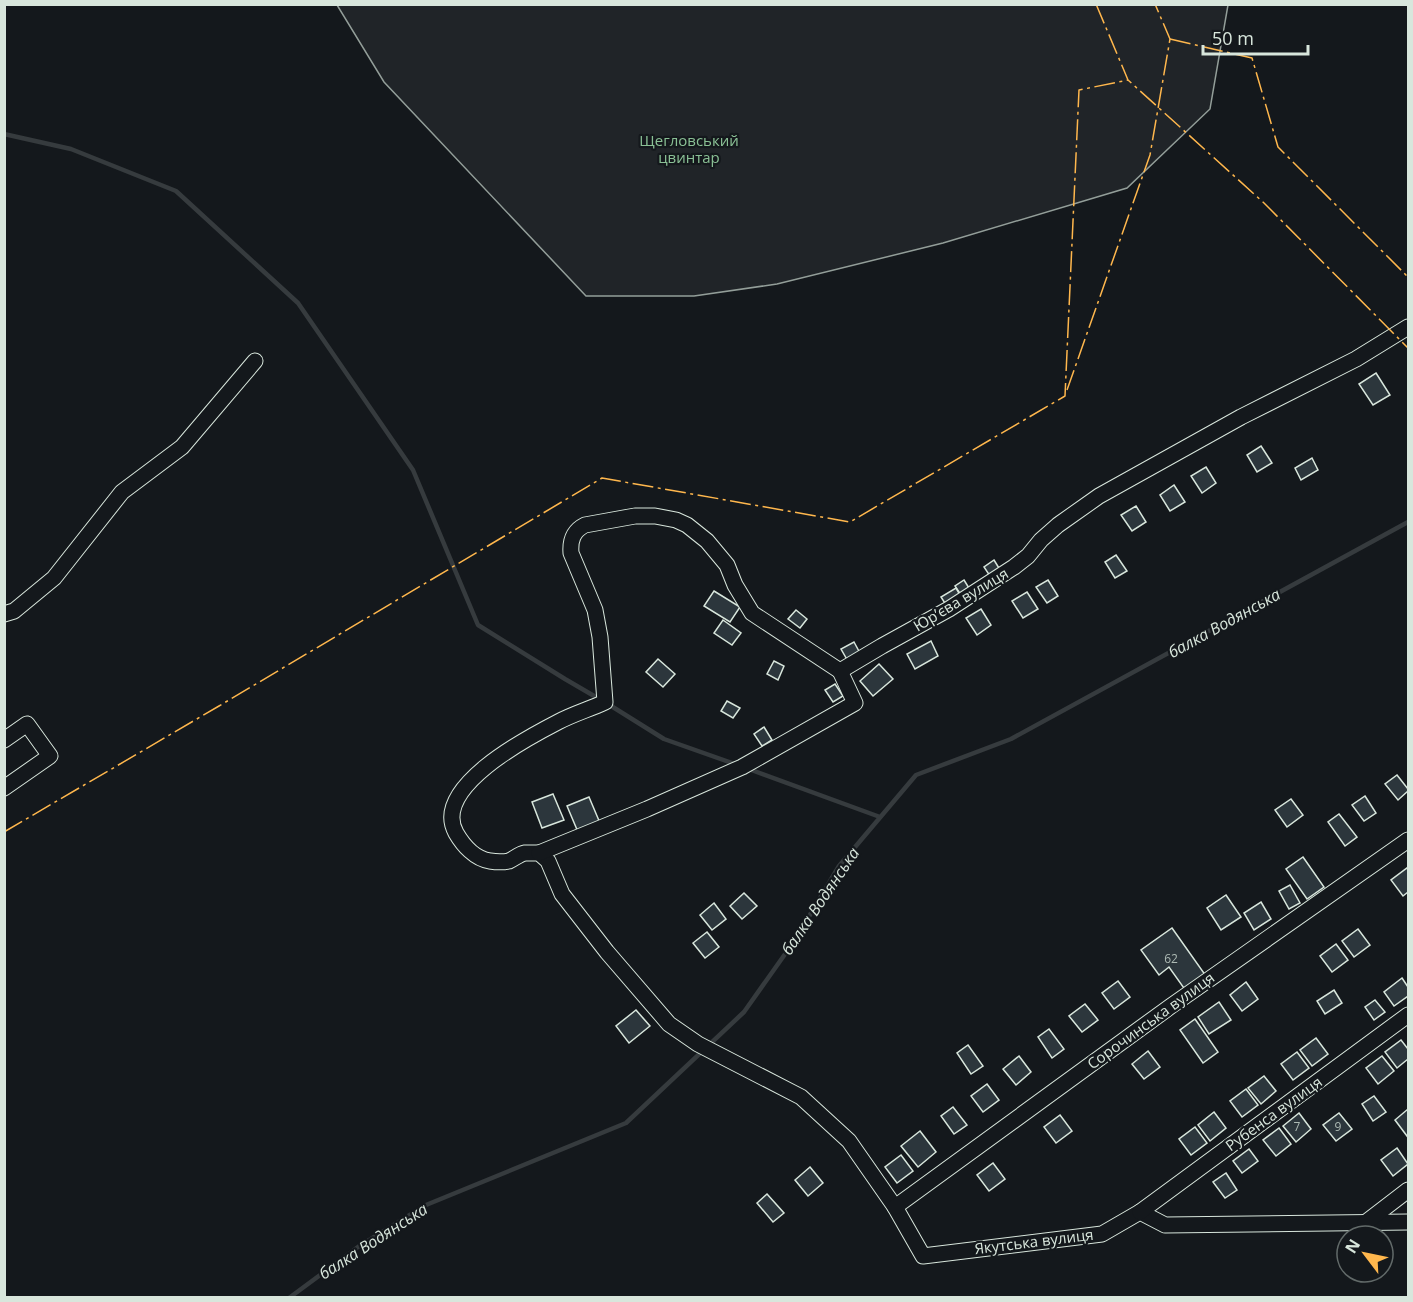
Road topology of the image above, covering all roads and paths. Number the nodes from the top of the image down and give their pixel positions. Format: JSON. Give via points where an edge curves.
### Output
{"nodes":[{"id":1,"x":1408,"y":327,"type":"edge"},
{"id":2,"x":255,"y":361,"type":"dead end"},
{"id":3,"x":4,"y":614,"type":"edge"},
{"id":4,"x":840,"y":671,"type":"junction"},
{"id":5,"x":4,"y":740,"type":"edge"},
{"id":6,"x":4,"y":788,"type":"edge"},
{"id":7,"x":1406,"y":849,"type":"edge"},
{"id":8,"x":539,"y":853,"type":"junction"},
{"id":9,"x":1408,"y":1016,"type":"edge"},
{"id":10,"x":1408,"y":1190,"type":"edge"},
{"id":11,"x":895,"y":1207,"type":"junction"},
{"id":12,"x":1140,"y":1212,"type":"junction"},
{"id":13,"x":1408,"y":1222,"type":"edge"},
{"id":14,"x":1365,"y":1223,"type":"junction"}],
"edges":[{"from":1,"to":4,"type":"street","name":"Юр’єва вулиця","via":[[1356,359],[1099,496],[1058,525],[1014,567]]},
{"from":2,"to":3,"type":"street","via":[[182,447],[122,492],[54,578]]},
{"from":4,"to":8,"type":"street","via":[[855,703],[742,767]]},
{"from":4,"to":8,"type":"street","via":[[752,613],[727,565],[687,525],[655,516],[635,516],[579,528],[570,544],[571,553],[594,610],[605,702],[559,721],[500,755],[468,783],[456,798],[452,813],[454,828],[463,844],[488,861],[507,862],[525,853]]},
{"from":5,"to":6,"type":"street","via":[[27,724],[50,756]]},
{"from":7,"to":11,"type":"street","name":"Сорочинська вулиця","via":[[1171,1005]]},
{"from":8,"to":11,"type":"street","via":[[548,861],[562,894],[669,1024],[698,1044],[801,1097],[849,1141]]},
{"from":9,"to":12,"type":"street","name":"Рубенса вулиця"},
{"from":10,"to":14,"type":"street"},
{"from":11,"to":12,"type":"street","name":"Якутська вулиця","via":[[923,1256],[1102,1234]]},
{"from":12,"to":14,"type":"street","via":[[1165,1225]]},
{"from":13,"to":14,"type":"street"}]}
